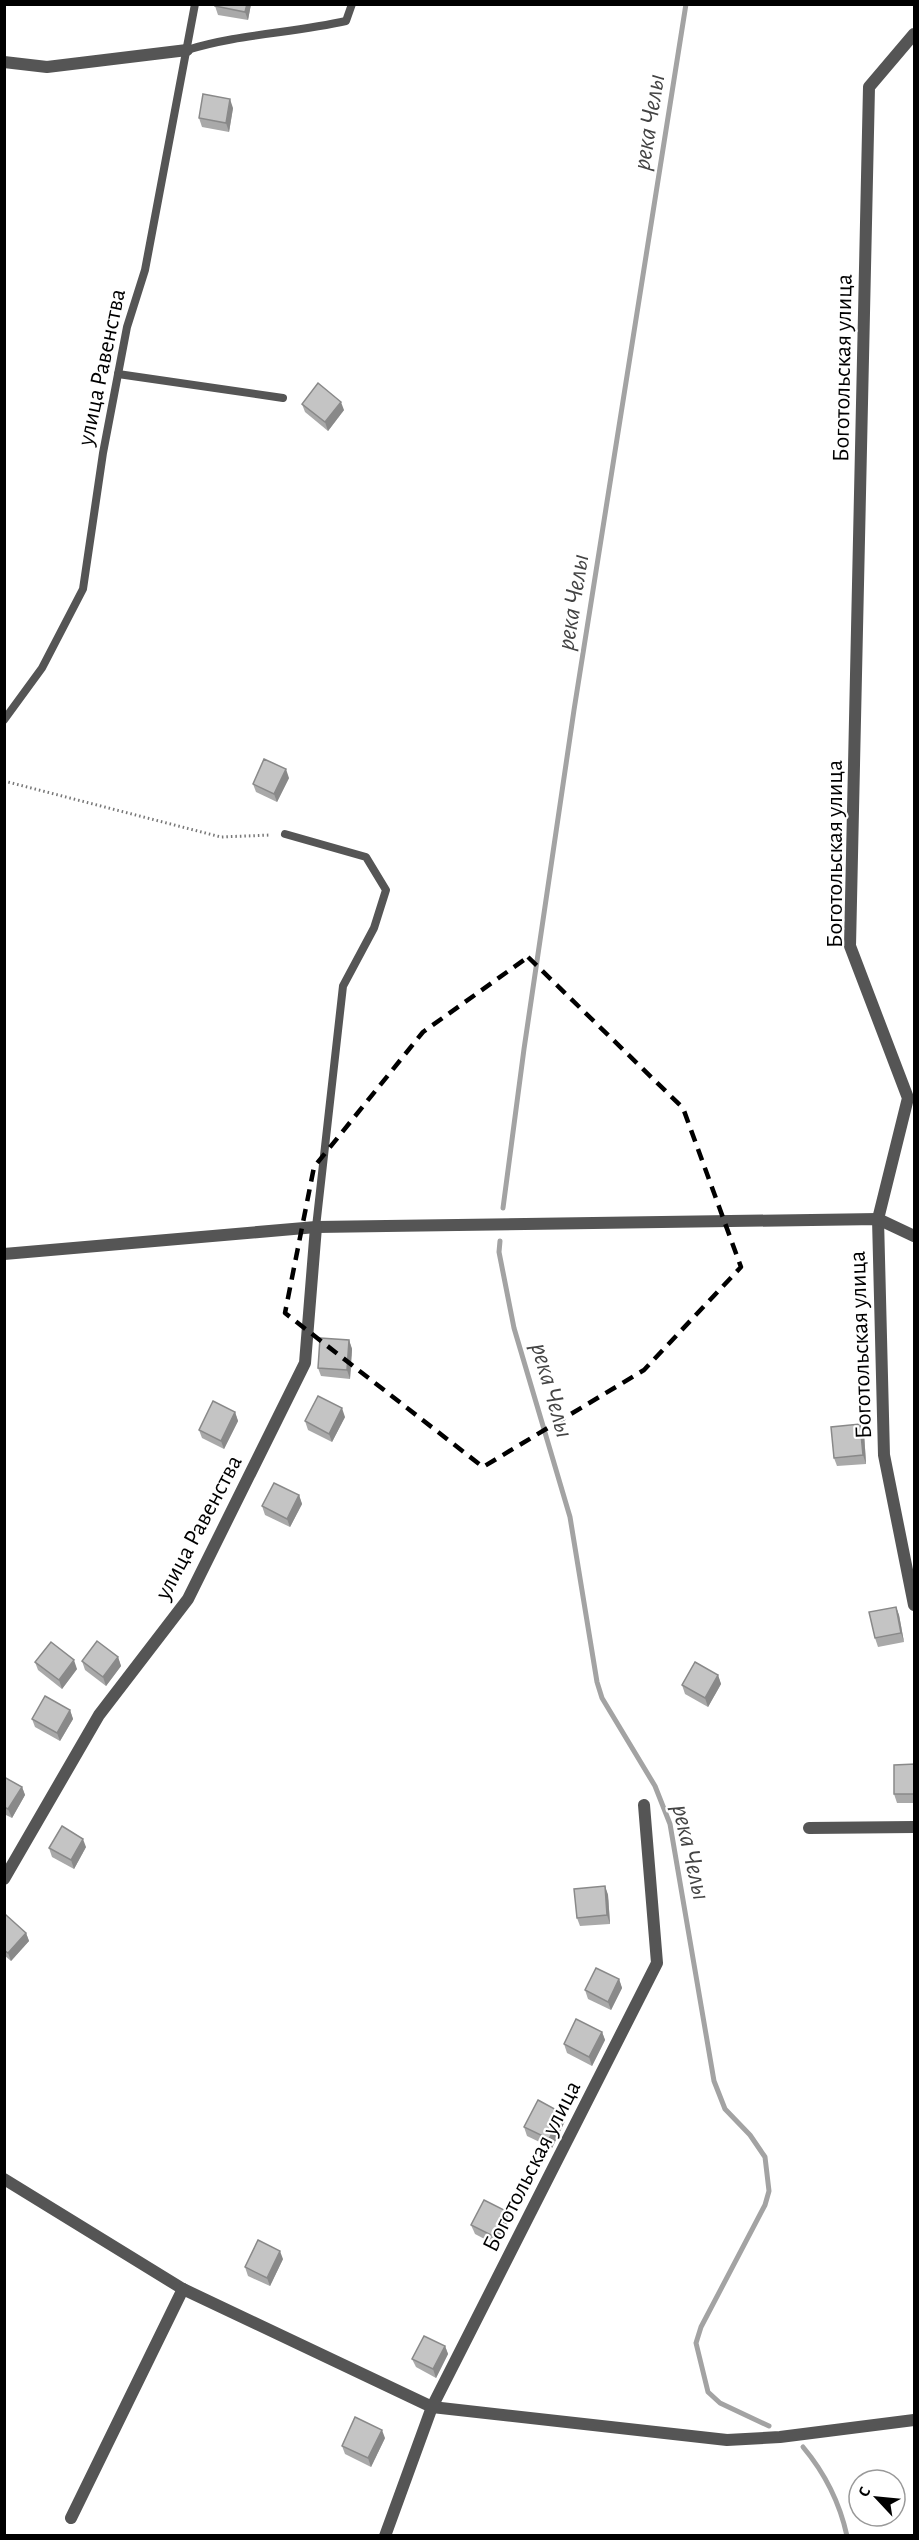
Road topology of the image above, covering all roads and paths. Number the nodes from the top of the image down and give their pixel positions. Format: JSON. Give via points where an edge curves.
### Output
{"nodes":[{"id":1,"x":195,"y":4,"type":"edge"},
{"id":2,"x":352,"y":4,"type":"edge"},
{"id":3,"x":915,"y":34,"type":"edge"},
{"id":4,"x":187,"y":50,"type":"junction"},
{"id":5,"x":4,"y":62,"type":"edge"},
{"id":6,"x":118,"y":374,"type":"junction"},
{"id":7,"x":283,"y":398,"type":"dead end"},
{"id":8,"x":4,"y":720,"type":"edge"},
{"id":9,"x":4,"y":781,"type":"edge"},
{"id":10,"x":285,"y":834,"type":"joint"},
{"id":11,"x":878,"y":1219,"type":"junction"},
{"id":12,"x":316,"y":1227,"type":"junction"},
{"id":13,"x":915,"y":1236,"type":"edge"},
{"id":14,"x":4,"y":1254,"type":"edge"},
{"id":15,"x":915,"y":1605,"type":"edge"},
{"id":16,"x":644,"y":1805,"type":"dead end"},
{"id":17,"x":915,"y":1827,"type":"edge"},
{"id":18,"x":809,"y":1828,"type":"dead end"},
{"id":19,"x":4,"y":1879,"type":"edge"},
{"id":20,"x":4,"y":2179,"type":"edge"},
{"id":21,"x":183,"y":2289,"type":"junction"},
{"id":22,"x":432,"y":2407,"type":"junction"},
{"id":23,"x":915,"y":2420,"type":"edge"},
{"id":24,"x":71,"y":2518,"type":"dead end"},
{"id":25,"x":385,"y":2535,"type":"edge"}],
"edges":[{"from":1,"to":4,"type":"lane","name":"улица Равенства"},
{"from":2,"to":4,"type":"lane","via":[[346,21],[215,41]]},
{"from":3,"to":11,"type":"street","name":"Боготольская улица","via":[[869,87],[850,946],[908,1098]]},
{"from":4,"to":5,"type":"street","via":[[47,67]]},
{"from":4,"to":6,"type":"lane","name":"улица Равенства","via":[[145,270],[127,327]]},
{"from":6,"to":7,"type":"lane"},
{"from":6,"to":8,"type":"lane","name":"улица Равенства","via":[[83,589],[42,668]]},
{"from":9,"to":10,"type":"path","via":[[221,837]]},
{"from":10,"to":12,"type":"lane","via":[[366,857],[386,890],[374,928],[343,986]]},
{"from":11,"to":12,"type":"street"},
{"from":11,"to":13,"type":"street"},
{"from":11,"to":15,"type":"street","name":"Боготольская улица","via":[[884,1455]]},
{"from":12,"to":14,"type":"street"},
{"from":12,"to":19,"type":"street","name":"улица Равенства","via":[[305,1363],[188,1599],[99,1715]]},
{"from":16,"to":22,"type":"street","name":"Боготольская улица","via":[[657,1963]]},
{"from":17,"to":18,"type":"street"},
{"from":20,"to":21,"type":"street"},
{"from":21,"to":22,"type":"street"},
{"from":21,"to":24,"type":"street"},
{"from":22,"to":23,"type":"street","via":[[727,2440]]},
{"from":22,"to":25,"type":"street","name":"Боготольская улица"}]}
